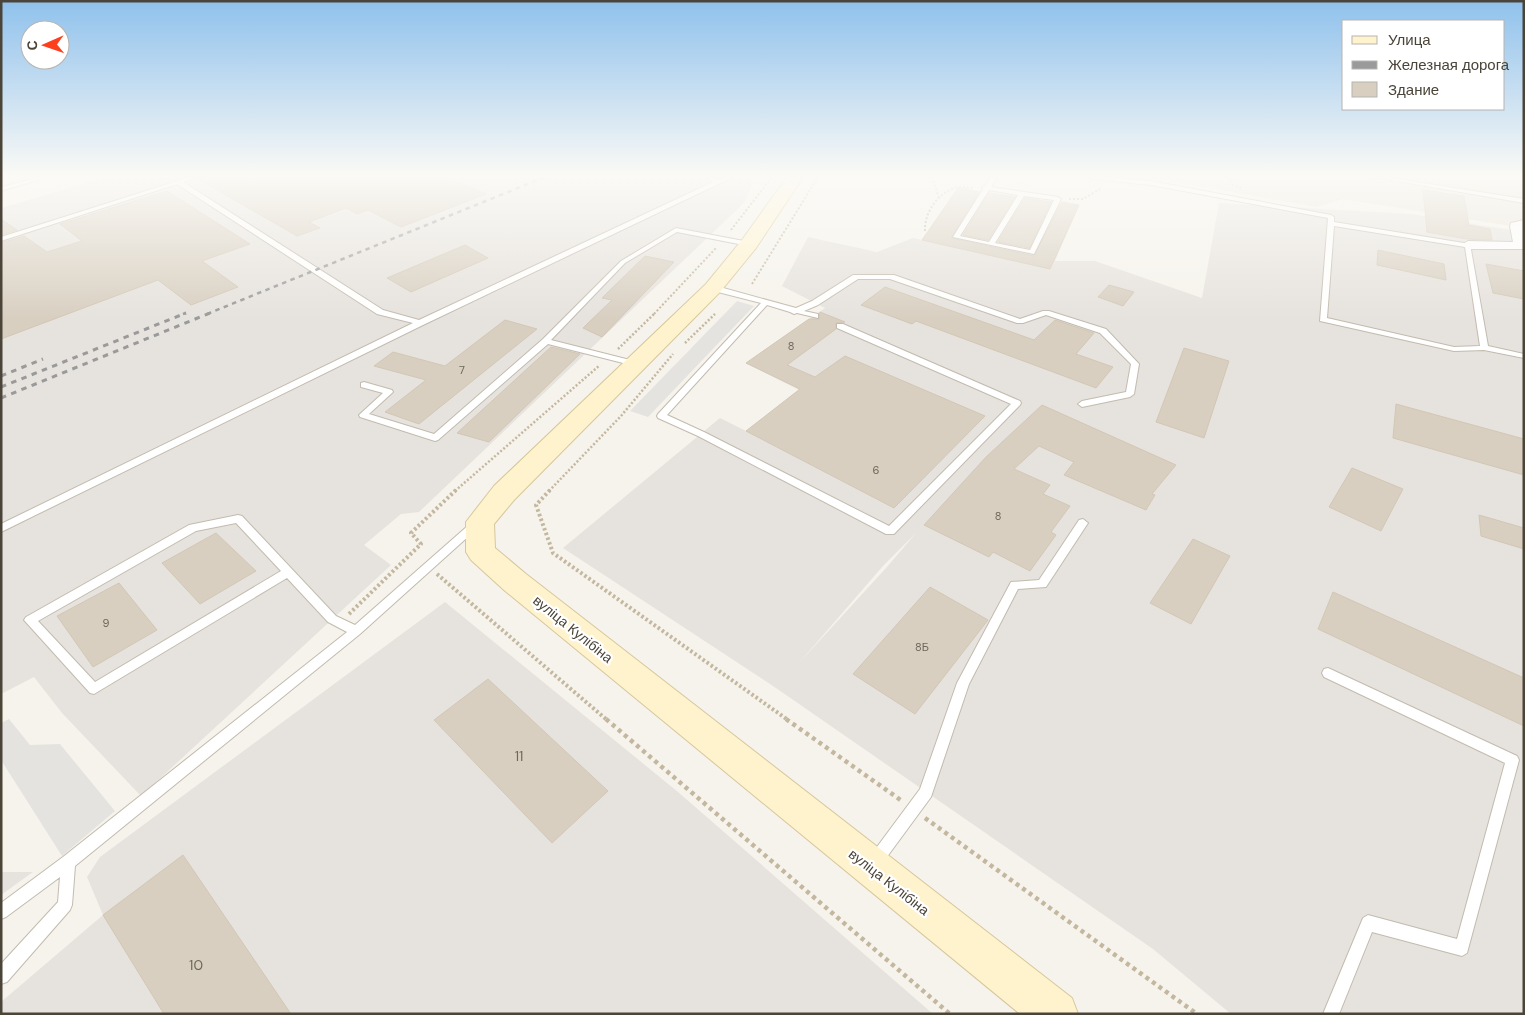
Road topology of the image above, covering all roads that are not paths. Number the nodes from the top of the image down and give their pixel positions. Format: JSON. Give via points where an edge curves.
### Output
{"nodes":[{"id":1,"x":46,"y":224,"type":"edge"},
{"id":2,"x":244,"y":224,"type":"edge"},
{"id":3,"x":628,"y":224,"type":"edge"},
{"id":4,"x":751,"y":224,"type":"edge"},
{"id":5,"x":963,"y":224,"type":"edge"},
{"id":6,"x":1003,"y":224,"type":"edge"},
{"id":7,"x":1046,"y":224,"type":"edge"},
{"id":8,"x":1331,"y":224,"type":"edge"},
{"id":9,"x":1334,"y":224,"type":"edge"},
{"id":10,"x":1523,"y":224,"type":"edge"},
{"id":11,"x":1,"y":239,"type":"edge"},
{"id":12,"x":736,"y":241,"type":"junction"},
{"id":13,"x":991,"y":244,"type":"junction"},
{"id":14,"x":1468,"y":244,"type":"junction"},
{"id":15,"x":714,"y":301,"type":"junction"},
{"id":16,"x":766,"y":302,"type":"junction"},
{"id":17,"x":794,"y":312,"type":"junction"},
{"id":18,"x":815,"y":316,"type":"dead end"},
{"id":19,"x":420,"y":323,"type":"junction"},
{"id":20,"x":840,"y":326,"type":"dead end"},
{"id":21,"x":546,"y":341,"type":"junction"},
{"id":22,"x":1484,"y":348,"type":"junction"},
{"id":23,"x":1524,"y":356,"type":"edge"},
{"id":24,"x":622,"y":360,"type":"junction"},
{"id":25,"x":364,"y":385,"type":"dead end"},
{"id":26,"x":1082,"y":404,"type":"dead end"},
{"id":27,"x":480,"y":522,"type":"junction"},
{"id":28,"x":1083,"y":523,"type":"dead end"},
{"id":29,"x":1,"y":528,"type":"edge"},
{"id":30,"x":288,"y":572,"type":"junction"},
{"id":31,"x":356,"y":631,"type":"junction"},
{"id":32,"x":1328,"y":673,"type":"dead end"},
{"id":33,"x":68,"y":862,"type":"junction"},
{"id":34,"x":870,"y":867,"type":"junction"},
{"id":35,"x":1,"y":912,"type":"edge"},
{"id":36,"x":1,"y":976,"type":"edge"},
{"id":37,"x":1056,"y":1014,"type":"edge"},
{"id":38,"x":1331,"y":1014,"type":"edge"}],
"edges":[{"from":1,"to":11,"type":"lane"},
{"from":2,"to":19,"type":"lane","via":[[380,312]]},
{"from":3,"to":19,"type":"lane"},
{"from":4,"to":12,"type":"main road"},
{"from":5,"to":13,"type":"lane","via":[[956,236]]},
{"from":6,"to":13,"type":"lane"},
{"from":7,"to":13,"type":"lane","via":[[1032,253]]},
{"from":8,"to":22,"type":"lane","via":[[1323,319],[1454,349]]},
{"from":9,"to":14,"type":"lane"},
{"from":10,"to":14,"type":"street","via":[[1516,226],[1521,246]]},
{"from":12,"to":15,"type":"main road"},
{"from":12,"to":21,"type":"lane","via":[[676,230],[622,262]]},
{"from":14,"to":22,"type":"lane"},
{"from":15,"to":16,"type":"lane"},
{"from":15,"to":24,"type":"main road"},
{"from":16,"to":17,"type":"lane"},
{"from":16,"to":20,"type":"lane","via":[[661,416],[890,531],[1017,403]]},
{"from":17,"to":18,"type":"lane"},
{"from":17,"to":26,"type":"lane","via":[[816,303],[856,277],[891,277],[1020,322],[1046,313],[1103,331],[1135,364],[1130,394]]},
{"from":19,"to":29,"type":"lane"},
{"from":21,"to":24,"type":"lane"},
{"from":21,"to":25,"type":"lane","via":[[435,438],[363,415],[389,392]]},
{"from":22,"to":23,"type":"lane"},
{"from":24,"to":27,"type":"main road"},
{"from":27,"to":31,"type":"lane"},
{"from":27,"to":34,"type":"main road","name":"вуліца Кулібіна","via":[[482,552],[515,582]]},
{"from":28,"to":34,"type":"lane","via":[[1042,584],[1015,585],[963,684],[926,792]]},
{"from":30,"to":30,"type":"lane","via":[[238,519],[193,528],[30,620],[94,689]]},
{"from":30,"to":31,"type":"lane","via":[[332,619]]},
{"from":31,"to":33,"type":"lane"},
{"from":32,"to":38,"type":"lane","via":[[1512,760],[1462,948],[1368,923]]},
{"from":33,"to":35,"type":"lane"},
{"from":33,"to":36,"type":"lane","via":[[65,905]]},
{"from":34,"to":37,"type":"main road","name":"вуліца Кулібіна"}]}
